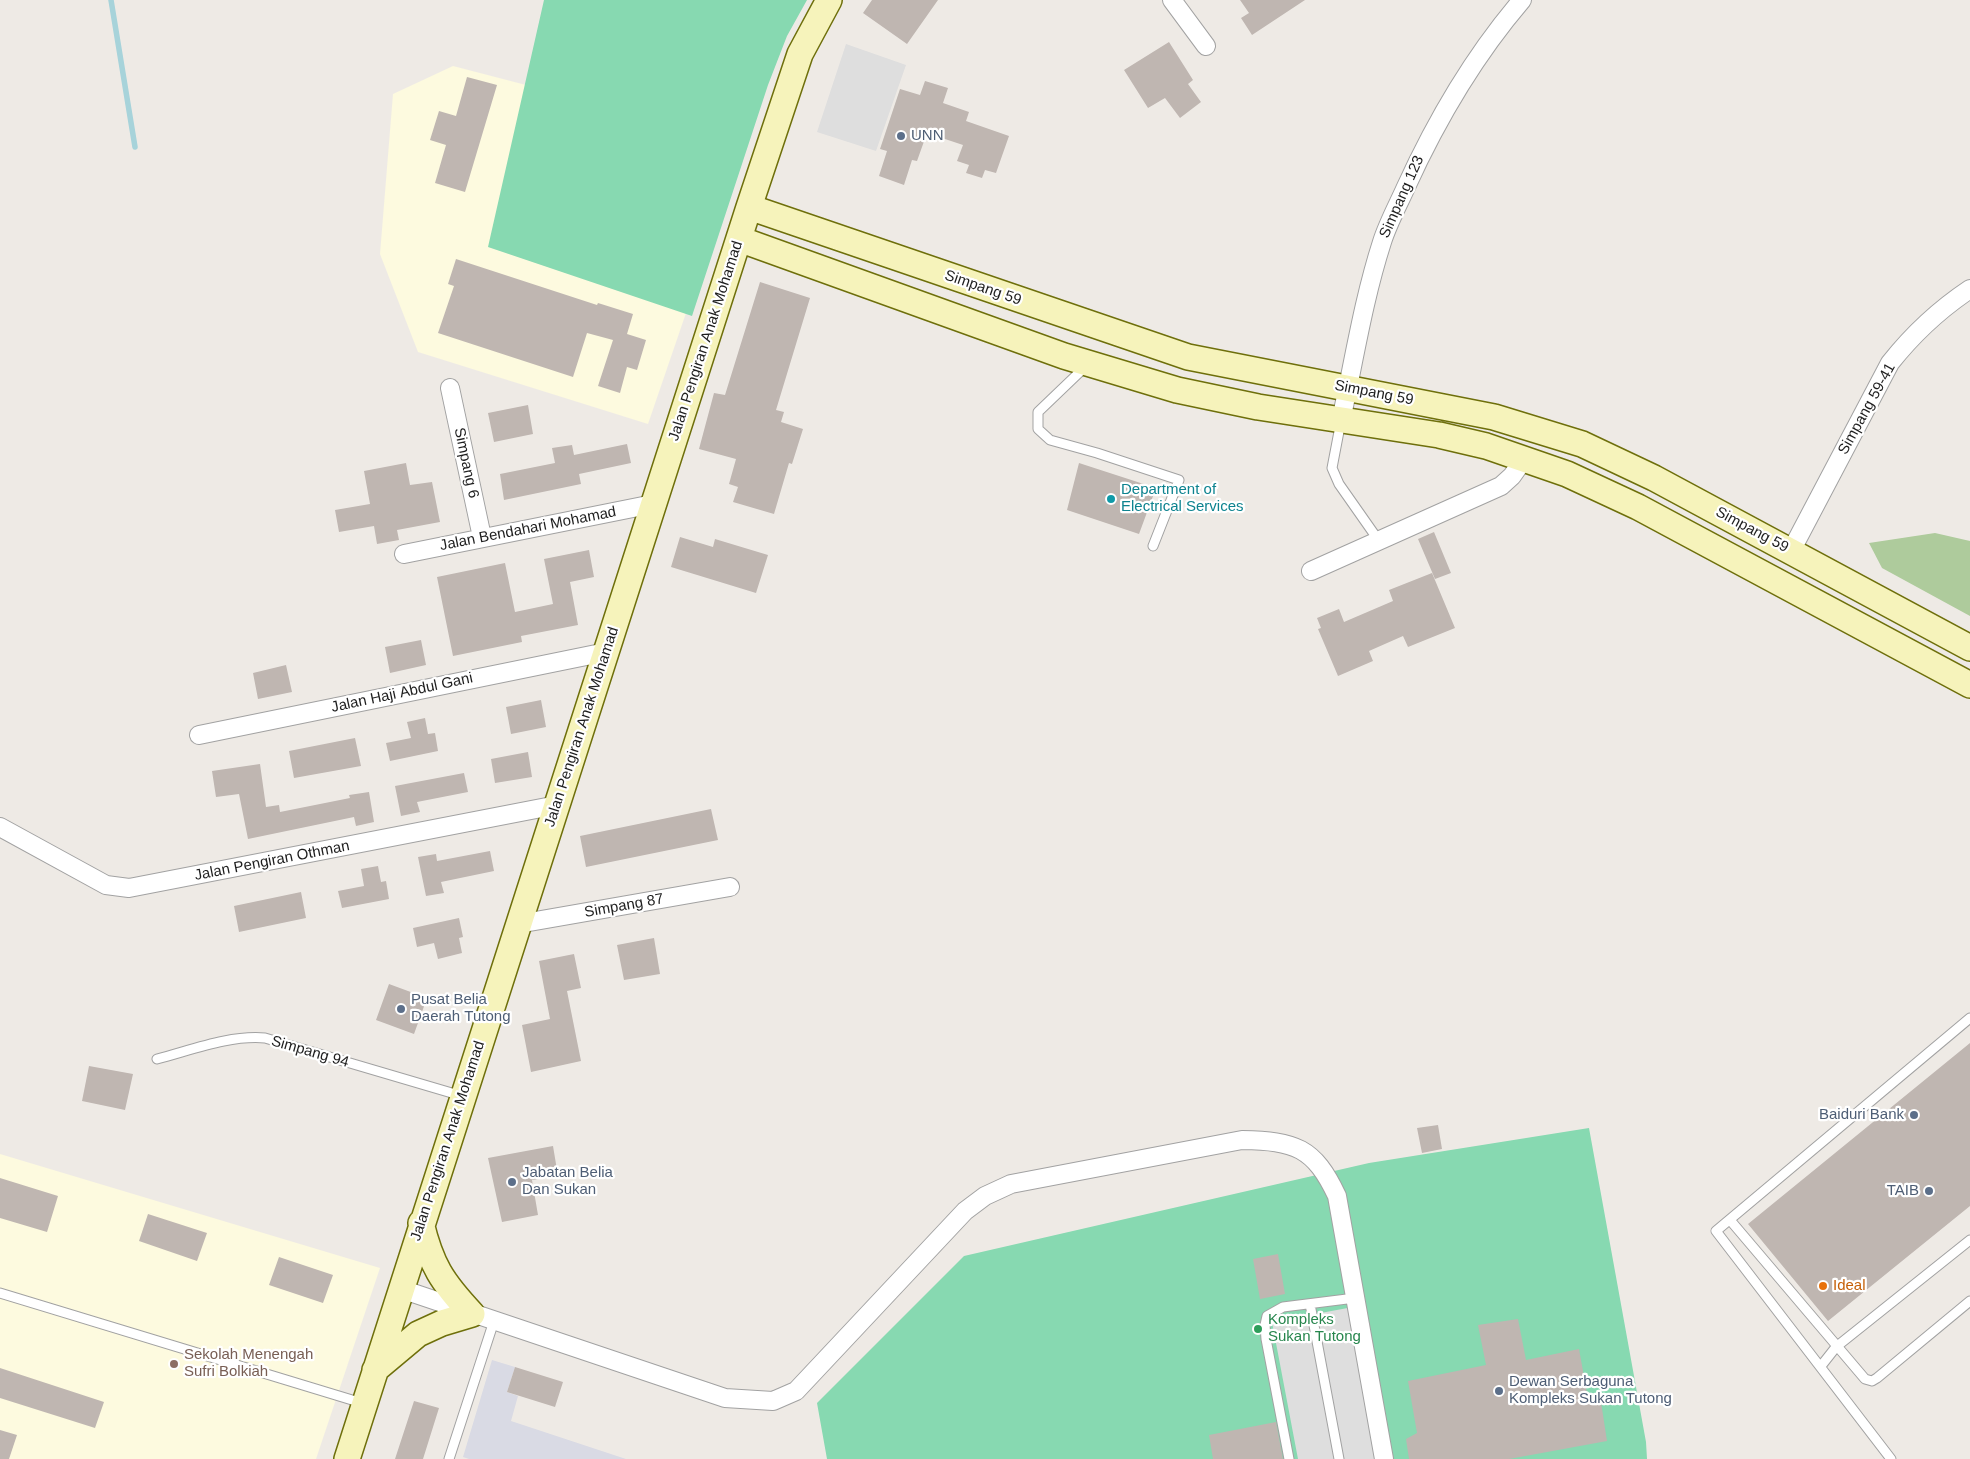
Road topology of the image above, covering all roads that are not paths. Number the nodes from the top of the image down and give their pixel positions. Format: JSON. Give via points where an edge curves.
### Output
{"nodes":[{"id":1,"x":1172,"y":0,"type":"edge"},
{"id":2,"x":1522,"y":0,"type":"edge"},
{"id":3,"x":822,"y":7,"type":"edge"},
{"id":4,"x":1206,"y":46,"type":"dead end"},
{"id":5,"x":749,"y":207,"type":"junction"},
{"id":6,"x":739,"y":239,"type":"junction"},
{"id":7,"x":1970,"y":289,"type":"edge"},
{"id":8,"x":1088,"y":364,"type":"junction"},
{"id":9,"x":450,"y":388,"type":"dead end"},
{"id":10,"x":1348,"y":389,"type":"junction"},
{"id":11,"x":1341,"y":420,"type":"junction"},
{"id":12,"x":1524,"y":459,"type":"junction"},
{"id":13,"x":653,"y":504,"type":"junction"},
{"id":14,"x":482,"y":537,"type":"junction"},
{"id":15,"x":1379,"y":541,"type":"junction"},
{"id":16,"x":1153,"y":546,"type":"dead end"},
{"id":17,"x":1790,"y":551,"type":"junction"},
{"id":18,"x":404,"y":554,"type":"dead end"},
{"id":19,"x":1312,"y":571,"type":"dead end"},
{"id":20,"x":1970,"y":648,"type":"edge"},
{"id":21,"x":606,"y":652,"type":"junction"},
{"id":22,"x":1970,"y":685,"type":"edge"},
{"id":23,"x":199,"y":735,"type":"dead end"},
{"id":24,"x":557,"y":804,"type":"junction"},
{"id":25,"x":0,"y":827,"type":"edge"},
{"id":26,"x":730,"y":887,"type":"dead end"},
{"id":27,"x":518,"y":924,"type":"junction"},
{"id":28,"x":1970,"y":1018,"type":"edge"},
{"id":29,"x":156,"y":1059,"type":"dead end"},
{"id":30,"x":462,"y":1096,"type":"junction"},
{"id":31,"x":1730,"y":1220,"type":"junction"},
{"id":32,"x":421,"y":1223,"type":"junction"},
{"id":33,"x":1970,"y":1240,"type":"edge"},
{"id":34,"x":401,"y":1289,"type":"junction"},
{"id":35,"x":0,"y":1293,"type":"edge"},
{"id":36,"x":1355,"y":1298,"type":"junction"},
{"id":37,"x":1970,"y":1301,"type":"edge"},
{"id":38,"x":1310,"y":1304,"type":"junction"},
{"id":39,"x":483,"y":1317,"type":"junction"},
{"id":40,"x":1836,"y":1347,"type":"junction"},
{"id":41,"x":1821,"y":1366,"type":"junction"},
{"id":42,"x":375,"y":1370,"type":"junction"},
{"id":43,"x":365,"y":1404,"type":"junction"},
{"id":44,"x":347,"y":1459,"type":"edge"},
{"id":45,"x":449,"y":1459,"type":"edge"},
{"id":46,"x":1289,"y":1459,"type":"edge"},
{"id":47,"x":1339,"y":1459,"type":"edge"},
{"id":48,"x":1384,"y":1459,"type":"edge"},
{"id":49,"x":1891,"y":1459,"type":"edge"}],
"edges":[{"from":1,"to":4,"type":"street"},
{"from":2,"to":10,"type":"street","name":"Simpang 123","via":[[1462,82],[1427,140],[1401,197],[1382,240],[1364,305]]},
{"from":3,"to":5,"type":"street","name":"Jalan Pengiran Anak Mohamad","via":[[800,54]]},
{"from":5,"to":6,"type":"street","name":"Jalan Pengiran Anak Mohamad"},
{"from":5,"to":10,"type":"street","name":"Simpang 59","via":[[1188,357]]},
{"from":6,"to":8,"type":"street","name":"Simpang 59"},
{"from":6,"to":13,"type":"street","name":"Jalan Pengiran Anak Mohamad"},
{"from":7,"to":17,"type":"street","name":"Simpang 59-41","via":[[1907,342],[1890,363]]},
{"from":8,"to":11,"type":"street","name":"Simpang 59","via":[[1177,390]]},
{"from":8,"to":16,"type":"lane","via":[[1038,412],[1038,429],[1050,440],[1179,480]]},
{"from":9,"to":14,"type":"street","name":"Simpang 6"},
{"from":10,"to":11,"type":"street","name":"Simpang 123"},
{"from":10,"to":17,"type":"street","name":"Simpang 59","via":[[1494,417],[1582,444],[1654,478]]},
{"from":11,"to":12,"type":"street","name":"Simpang 59","via":[[1486,446]]},
{"from":11,"to":15,"type":"lane","via":[[1332,468],[1339,484]]},
{"from":12,"to":15,"type":"street","via":[[1501,486]]},
{"from":12,"to":22,"type":"street","name":"Simpang 59","via":[[1567,474],[1638,507]]},
{"from":13,"to":14,"type":"street","name":"Jalan Bendahari Mohamad"},
{"from":13,"to":21,"type":"street","name":"Jalan Pengiran Anak Mohamad"},
{"from":14,"to":18,"type":"street","name":"Jalan Bendahari Mohamad"},
{"from":15,"to":19,"type":"street"},
{"from":17,"to":20,"type":"street","name":"Simpang 59"},
{"from":21,"to":23,"type":"street","name":"Jalan Haji Abdul Gani"},
{"from":21,"to":24,"type":"street","name":"Jalan Pengiran Anak Mohamad"},
{"from":24,"to":25,"type":"street","name":"Jalan Pengiran Othman","via":[[129,888],[106,885]]},
{"from":24,"to":27,"type":"street","name":"Jalan Pengiran Anak Mohamad"},
{"from":26,"to":27,"type":"street","name":"Simpang 87"},
{"from":27,"to":30,"type":"street","name":"Jalan Pengiran Anak Mohamad"},
{"from":28,"to":31,"type":"lane"},
{"from":29,"to":30,"type":"lane","name":"Simpang 94","via":[[234,1039],[265,1038]]},
{"from":30,"to":32,"type":"street","name":"Jalan Pengiran Anak Mohamad"},
{"from":31,"to":40,"type":"lane"},
{"from":31,"to":41,"type":"lane","via":[[1716,1231]]},
{"from":32,"to":34,"type":"street","name":"Jalan Pengiran Anak Mohamad"},
{"from":32,"to":39,"type":"street","via":[[428,1252],[441,1278]]},
{"from":33,"to":40,"type":"lane"},
{"from":34,"to":39,"type":"street"},
{"from":34,"to":42,"type":"street","name":"Jalan Pengiran Anak Mohamad"},
{"from":35,"to":43,"type":"lane"},
{"from":36,"to":38,"type":"lane"},
{"from":36,"to":39,"type":"street","via":[[1337,1196],[1324,1170],[1302,1150],[1274,1140],[1242,1140],[1011,1184],[985,1196],[965,1211],[796,1392],[773,1401],[725,1398]]},
{"from":36,"to":48,"type":"street"},
{"from":37,"to":40,"type":"lane","via":[[1872,1381],[1860,1376]]},
{"from":38,"to":46,"type":"lane","via":[[1273,1311],[1267,1316],[1265,1325]]},
{"from":38,"to":47,"type":"lane"},
{"from":39,"to":42,"type":"street","via":[[442,1323],[418,1334]]},
{"from":39,"to":45,"type":"lane"},
{"from":40,"to":41,"type":"lane"},
{"from":41,"to":49,"type":"lane"},
{"from":42,"to":43,"type":"street","name":"Jalan Pengiran Anak Mohamad"},
{"from":43,"to":44,"type":"street","name":"Jalan Pengiran Anak Mohamad"}]}
